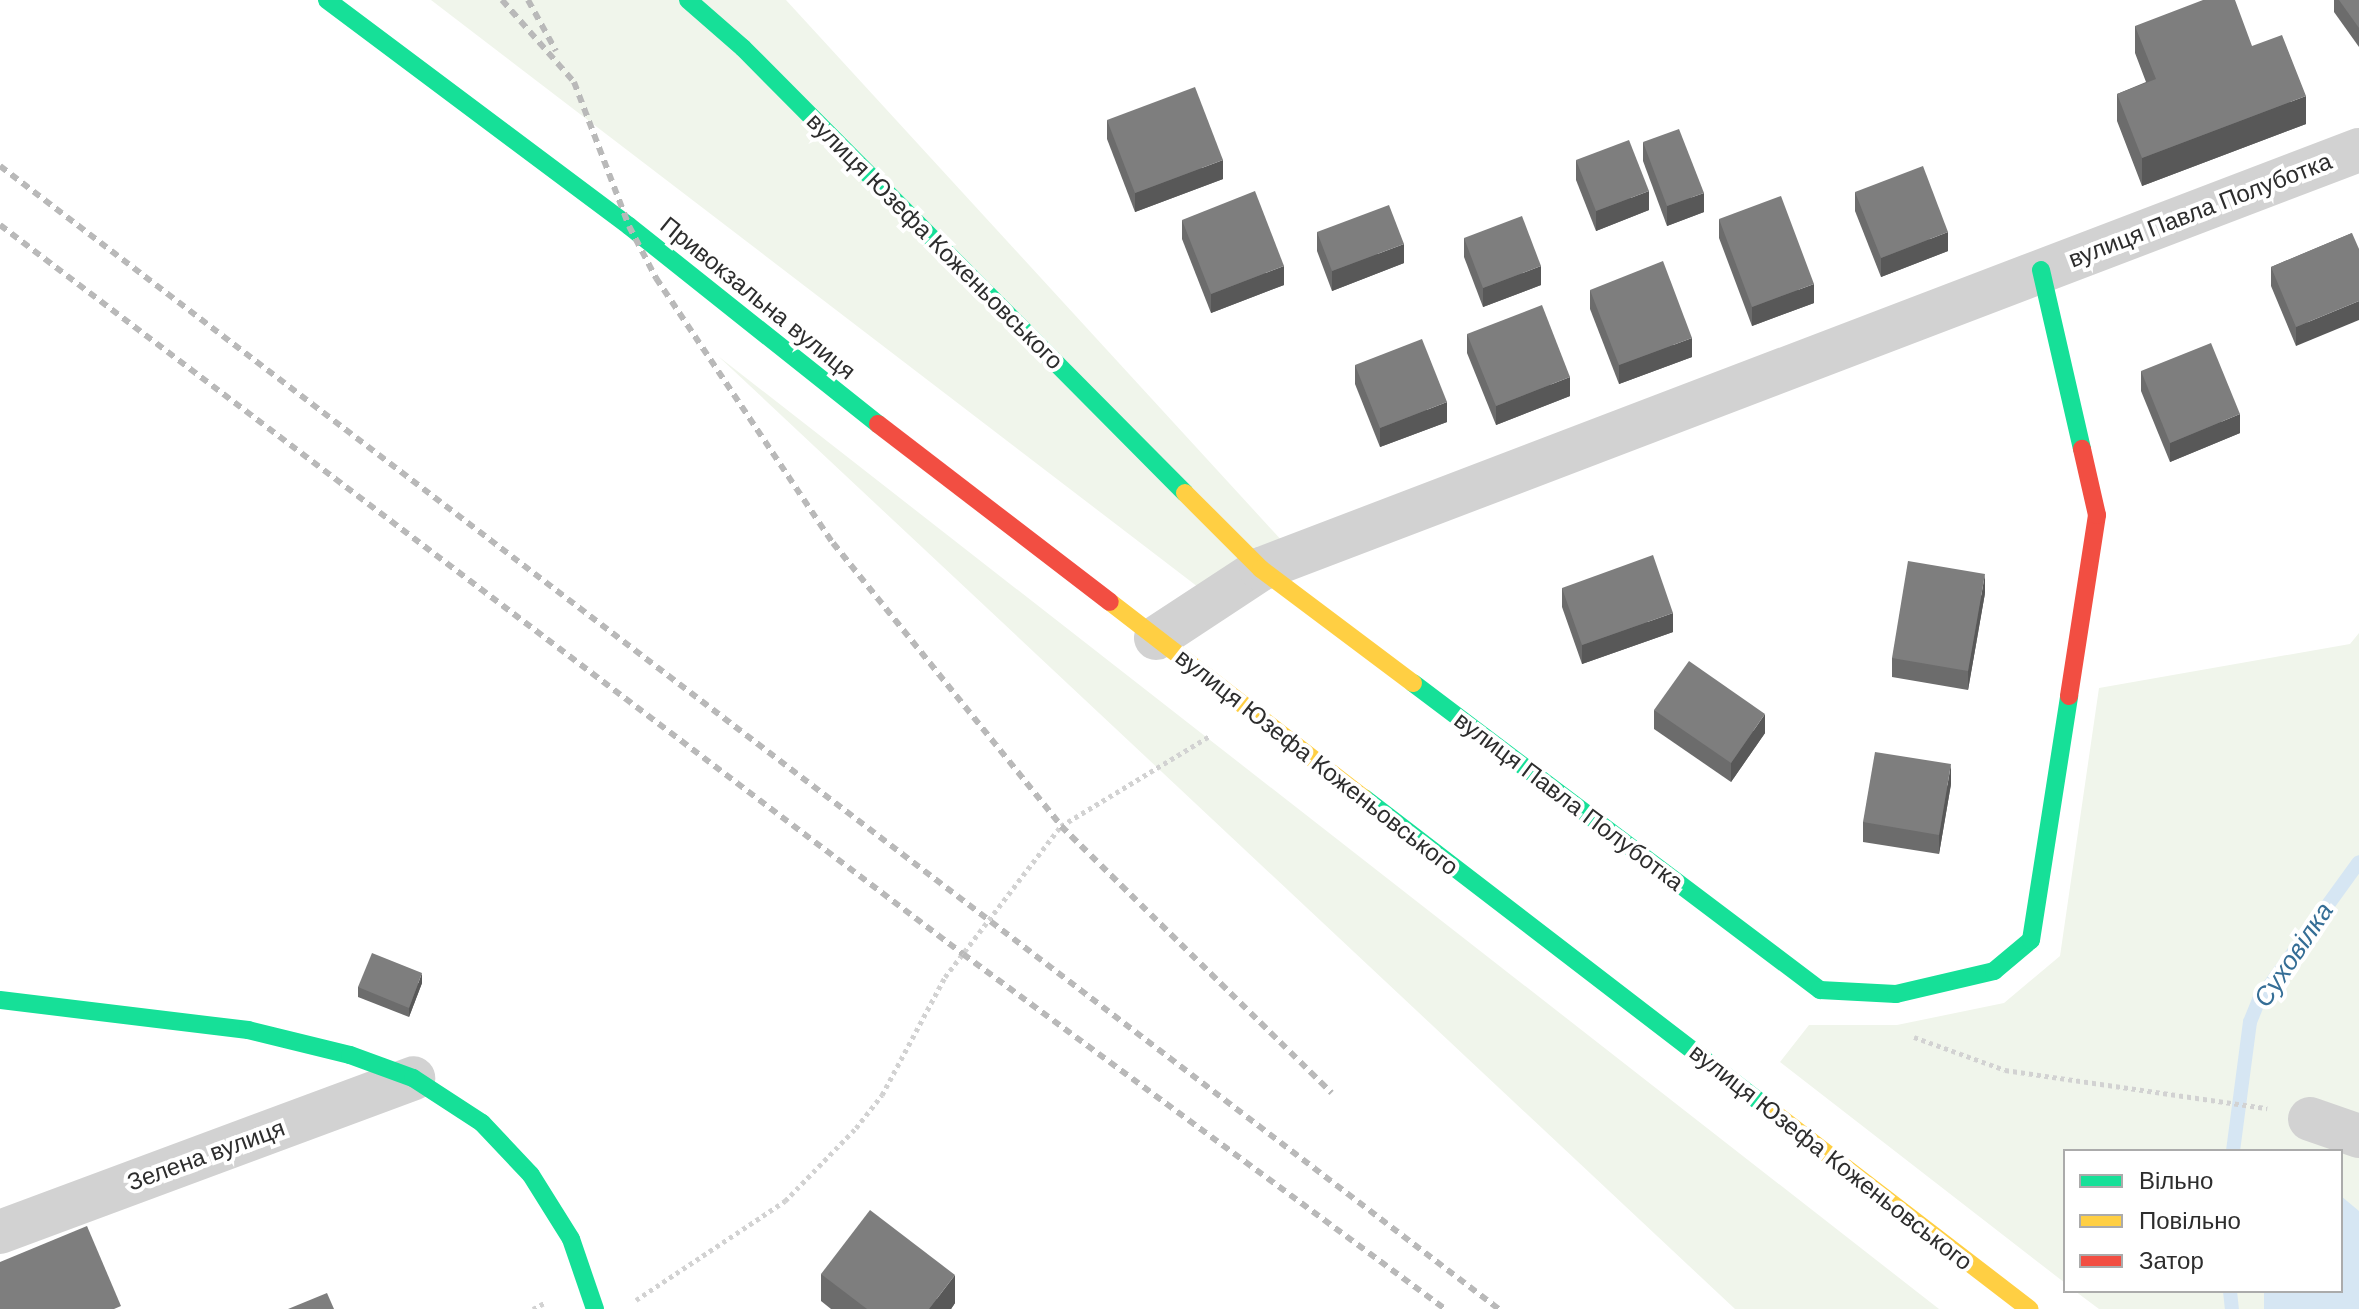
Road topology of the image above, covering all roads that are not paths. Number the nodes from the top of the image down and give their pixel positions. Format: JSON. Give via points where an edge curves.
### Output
{"nodes":[{"id":1,"x":327,"y":0,"type":"edge"},
{"id":2,"x":688,"y":0,"type":"edge"},
{"id":3,"x":2359,"y":150,"type":"edge"},
{"id":4,"x":2041,"y":270,"type":"junction"},
{"id":5,"x":1261,"y":569,"type":"junction"},
{"id":6,"x":1156,"y":638,"type":"junction"},
{"id":7,"x":0,"y":1000,"type":"edge"},
{"id":8,"x":413,"y":1078,"type":"junction"},
{"id":9,"x":2310,"y":1119,"type":"dead end"},
{"id":10,"x":2359,"y":1136,"type":"edge"},
{"id":11,"x":0,"y":1232,"type":"edge"},
{"id":12,"x":595,"y":1309,"type":"edge"},
{"id":13,"x":2029,"y":1309,"type":"edge"}],
"edges":[{"from":1,"to":6,"type":"street","name":"Привокзальна вулиця","via":[[629,226],[718,301]]},
{"from":2,"to":5,"type":"street","name":"вулиця Юзефа Коженьовського","via":[[743,48]]},
{"from":3,"to":4,"type":"street","name":"вулиця Павла Полуботка"},
{"from":4,"to":5,"type":"street","name":"вулиця Павла Полуботка"},
{"from":4,"to":5,"type":"street","name":"вулиця Павла Полуботка","via":[[2097,515],[2031,940],[1994,971],[1896,994],[1820,990]]},
{"from":5,"to":6,"type":"street","name":"вулиця Юзефа Коженьовського"},
{"from":6,"to":13,"type":"street","name":"вулиця Юзефа Коженьовського"},
{"from":7,"to":8,"type":"street","via":[[248,1030],[350,1055]]},
{"from":8,"to":11,"type":"street","name":"Зелена вулиця"},
{"from":8,"to":12,"type":"street","via":[[482,1123],[531,1175],[571,1239]]},
{"from":9,"to":10,"type":"street"}]}
